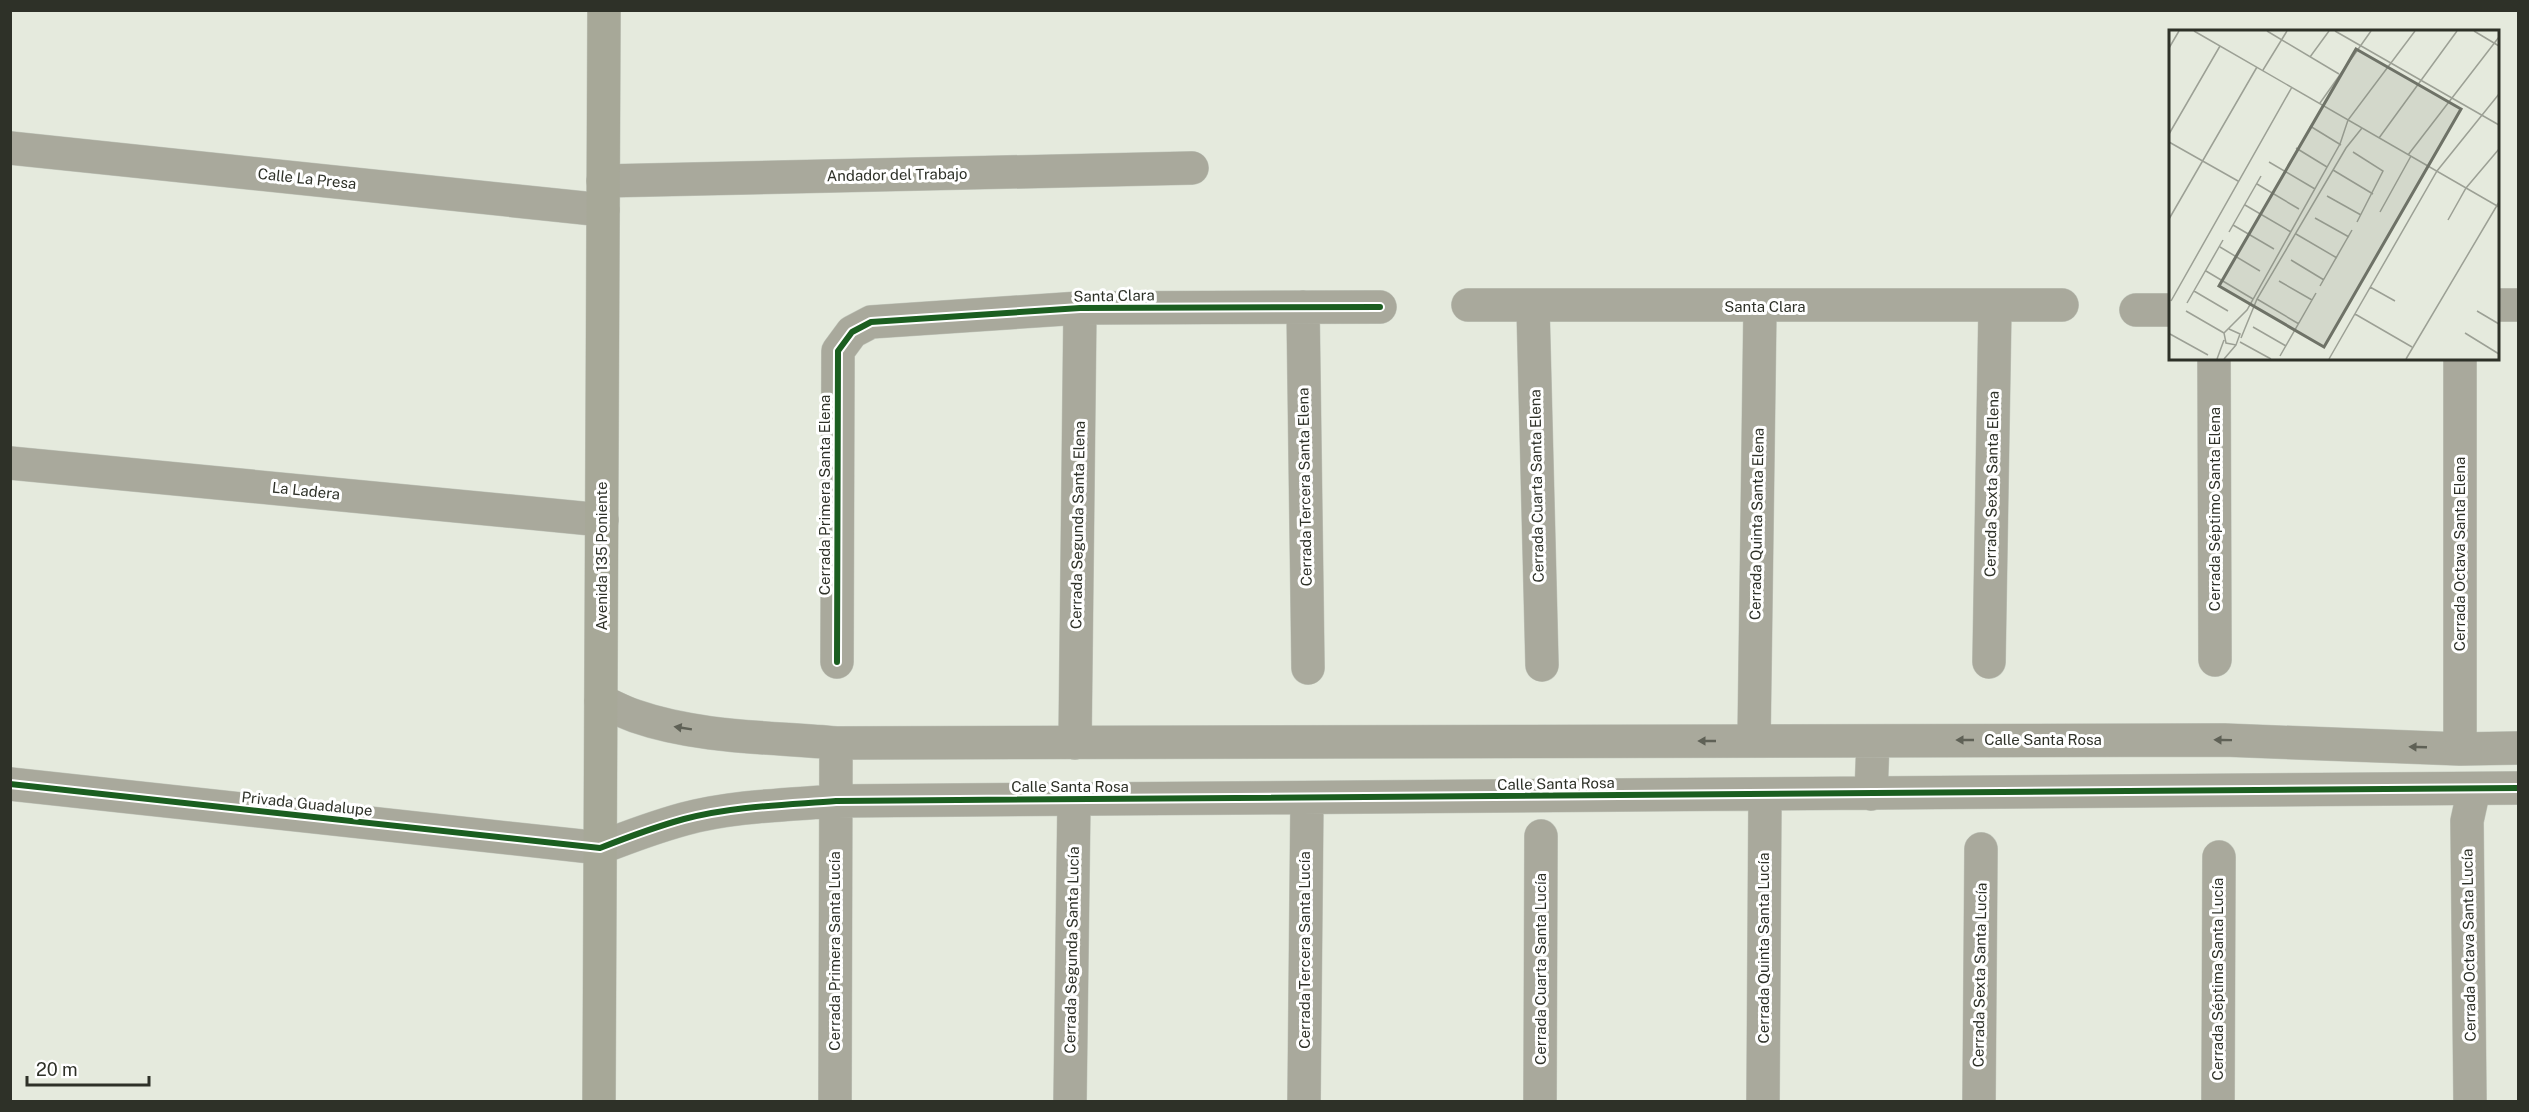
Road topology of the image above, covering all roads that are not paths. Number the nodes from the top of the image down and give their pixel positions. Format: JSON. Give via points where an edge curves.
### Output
{"nodes":[{"id":1,"x":604,"y":10,"type":"edge"},
{"id":2,"x":10,"y":148,"type":"edge"},
{"id":3,"x":1192,"y":168,"type":"dead end"},
{"id":4,"x":603,"y":196,"type":"junction"},
{"id":5,"x":2062,"y":305,"type":"dead end"},
{"id":6,"x":2499,"y":305,"type":"edge"},
{"id":7,"x":2518,"y":305,"type":"edge"},
{"id":8,"x":1468,"y":306,"type":"dead end"},
{"id":9,"x":1303,"y":307,"type":"junction"},
{"id":10,"x":1380,"y":307,"type":"dead end"},
{"id":11,"x":1533,"y":307,"type":"junction"},
{"id":12,"x":1760,"y":307,"type":"junction"},
{"id":13,"x":1995,"y":307,"type":"junction"},
{"id":14,"x":1080,"y":308,"type":"junction"},
{"id":15,"x":2136,"y":310,"type":"dead end"},
{"id":16,"x":2169,"y":310,"type":"edge"},
{"id":17,"x":852,"y":332,"type":"joint"},
{"id":18,"x":2214,"y":360,"type":"edge"},
{"id":19,"x":2460,"y":360,"type":"edge"},
{"id":20,"x":10,"y":463,"type":"edge"},
{"id":21,"x":602,"y":520,"type":"junction"},
{"id":22,"x":2215,"y":660,"type":"dead end"},
{"id":23,"x":1989,"y":662,"type":"dead end"},
{"id":24,"x":837,"y":663,"type":"dead end"},
{"id":25,"x":1542,"y":665,"type":"dead end"},
{"id":26,"x":1308,"y":668,"type":"dead end"},
{"id":27,"x":601,"y":701,"type":"junction"},
{"id":28,"x":1754,"y":741,"type":"junction"},
{"id":29,"x":1873,"y":741,"type":"junction"},
{"id":30,"x":836,"y":743,"type":"junction"},
{"id":31,"x":1075,"y":743,"type":"junction"},
{"id":32,"x":2518,"y":748,"type":"edge"},
{"id":33,"x":2460,"y":749,"type":"junction"},
{"id":34,"x":10,"y":783,"type":"edge"},
{"id":35,"x":2518,"y":788,"type":"edge"},
{"id":36,"x":2474,"y":789,"type":"junction"},
{"id":37,"x":1765,"y":794,"type":"junction"},
{"id":38,"x":1871,"y":794,"type":"junction"},
{"id":39,"x":1306,"y":798,"type":"junction"},
{"id":40,"x":1074,"y":799,"type":"junction"},
{"id":41,"x":836,"y":801,"type":"junction"},
{"id":42,"x":1541,"y":837,"type":"dead end"},
{"id":43,"x":600,"y":848,"type":"junction"},
{"id":44,"x":1981,"y":849,"type":"dead end"},
{"id":45,"x":2219,"y":857,"type":"dead end"},
{"id":46,"x":599,"y":1101,"type":"edge"},
{"id":47,"x":835,"y":1101,"type":"edge"},
{"id":48,"x":1070,"y":1101,"type":"edge"},
{"id":49,"x":1304,"y":1101,"type":"edge"},
{"id":50,"x":1540,"y":1101,"type":"edge"},
{"id":51,"x":1763,"y":1101,"type":"edge"},
{"id":52,"x":1979,"y":1101,"type":"edge"},
{"id":53,"x":2218,"y":1101,"type":"edge"},
{"id":54,"x":2470,"y":1101,"type":"edge"}],
"edges":[{"from":1,"to":4,"type":"main road","name":"Avenida 135 Poniente"},
{"from":2,"to":4,"type":"street","name":"Calle La Presa"},
{"from":3,"to":4,"type":"street","name":"Andador del Trabajo"},
{"from":4,"to":21,"type":"main road","name":"Avenida 135 Poniente"},
{"from":5,"to":13,"type":"street","name":"Santa Clara"},
{"from":6,"to":7,"type":"street"},
{"from":8,"to":11,"type":"street","name":"Santa Clara"},
{"from":9,"to":10,"type":"street","name":"Santa Clara"},
{"from":9,"to":14,"type":"street","name":"Santa Clara"},
{"from":9,"to":26,"type":"street","name":"Cerrada Tercera Santa Elena"},
{"from":11,"to":12,"type":"street","name":"Santa Clara"},
{"from":11,"to":25,"type":"street","name":"Cerrada Cuarta Santa Elena"},
{"from":12,"to":13,"type":"street","name":"Santa Clara"},
{"from":12,"to":28,"type":"street","name":"Cerrada Quinta Santa Elena"},
{"from":13,"to":23,"type":"street","name":"Cerrada Sexta Santa Elena"},
{"from":14,"to":17,"type":"street","name":"Santa Clara","via":[[871,322]]},
{"from":14,"to":31,"type":"street","name":"Cerrada Segunda Santa Elena"},
{"from":15,"to":16,"type":"street"},
{"from":17,"to":24,"type":"street","name":"Cerrada Primera Santa Elena","via":[[838,351]]},
{"from":18,"to":22,"type":"street","name":"Cerrada Séptimo Santa Elena"},
{"from":19,"to":33,"type":"street","name":"Cerrada Octava Santa Elena"},
{"from":20,"to":21,"type":"street","name":"La Ladera"},
{"from":21,"to":27,"type":"main road","name":"Avenida 135 Poniente"},
{"from":30,"to":27,"type":"street","name":"Calle Santa Rosa","one_way":true,"via":[[669,726]]},
{"from":27,"to":43,"type":"main road","name":"Avenida 135 Poniente"},
{"from":28,"to":29,"type":"street","name":"Calle Santa Rosa"},
{"from":28,"to":31,"type":"street","name":"Calle Santa Rosa","one_way":true},
{"from":33,"to":29,"type":"street","name":"Calle Santa Rosa","one_way":true,"via":[[2224,740]]},
{"from":29,"to":38,"type":"street"},
{"from":30,"to":31,"type":"street","name":"Calle Santa Rosa"},
{"from":30,"to":41,"type":"street","name":"Cerrada Primera Santa Lucía"},
{"from":32,"to":33,"type":"street","name":"Calle Santa Rosa"},
{"from":34,"to":43,"type":"street","name":"Privada Guadalupe"},
{"from":35,"to":36,"type":"street","name":"Calle Santa Rosa"},
{"from":36,"to":38,"type":"street","name":"Calle Santa Rosa"},
{"from":36,"to":54,"type":"street","name":"Cerrada Octava Santa Lucía","via":[[2467,821]]},
{"from":37,"to":38,"type":"street","name":"Calle Santa Rosa"},
{"from":37,"to":39,"type":"street","name":"Calle Santa Rosa"},
{"from":37,"to":51,"type":"street","name":"Cerrada Quinta Santa Lucía"},
{"from":39,"to":40,"type":"street","name":"Calle Santa Rosa"},
{"from":39,"to":49,"type":"street","name":"Cerrada Tercera Santa Lucía"},
{"from":40,"to":41,"type":"street","name":"Calle Santa Rosa"},
{"from":40,"to":48,"type":"street","name":"Cerrada Segunda Santa Lucía"},
{"from":41,"to":43,"type":"street","name":"Calle Santa Rosa","via":[[686,818]]},
{"from":41,"to":47,"type":"street","name":"Cerrada Primera Santa Lucía"},
{"from":42,"to":50,"type":"street","name":"Cerrada Cuarta Santa Lucía"},
{"from":43,"to":46,"type":"main road","name":"Avenida 135 Poniente"},
{"from":44,"to":52,"type":"street","name":"Cerrada Sexta Santa Lucía"},
{"from":45,"to":53,"type":"street","name":"Cerrada Séptima Santa Lucía"}]}
